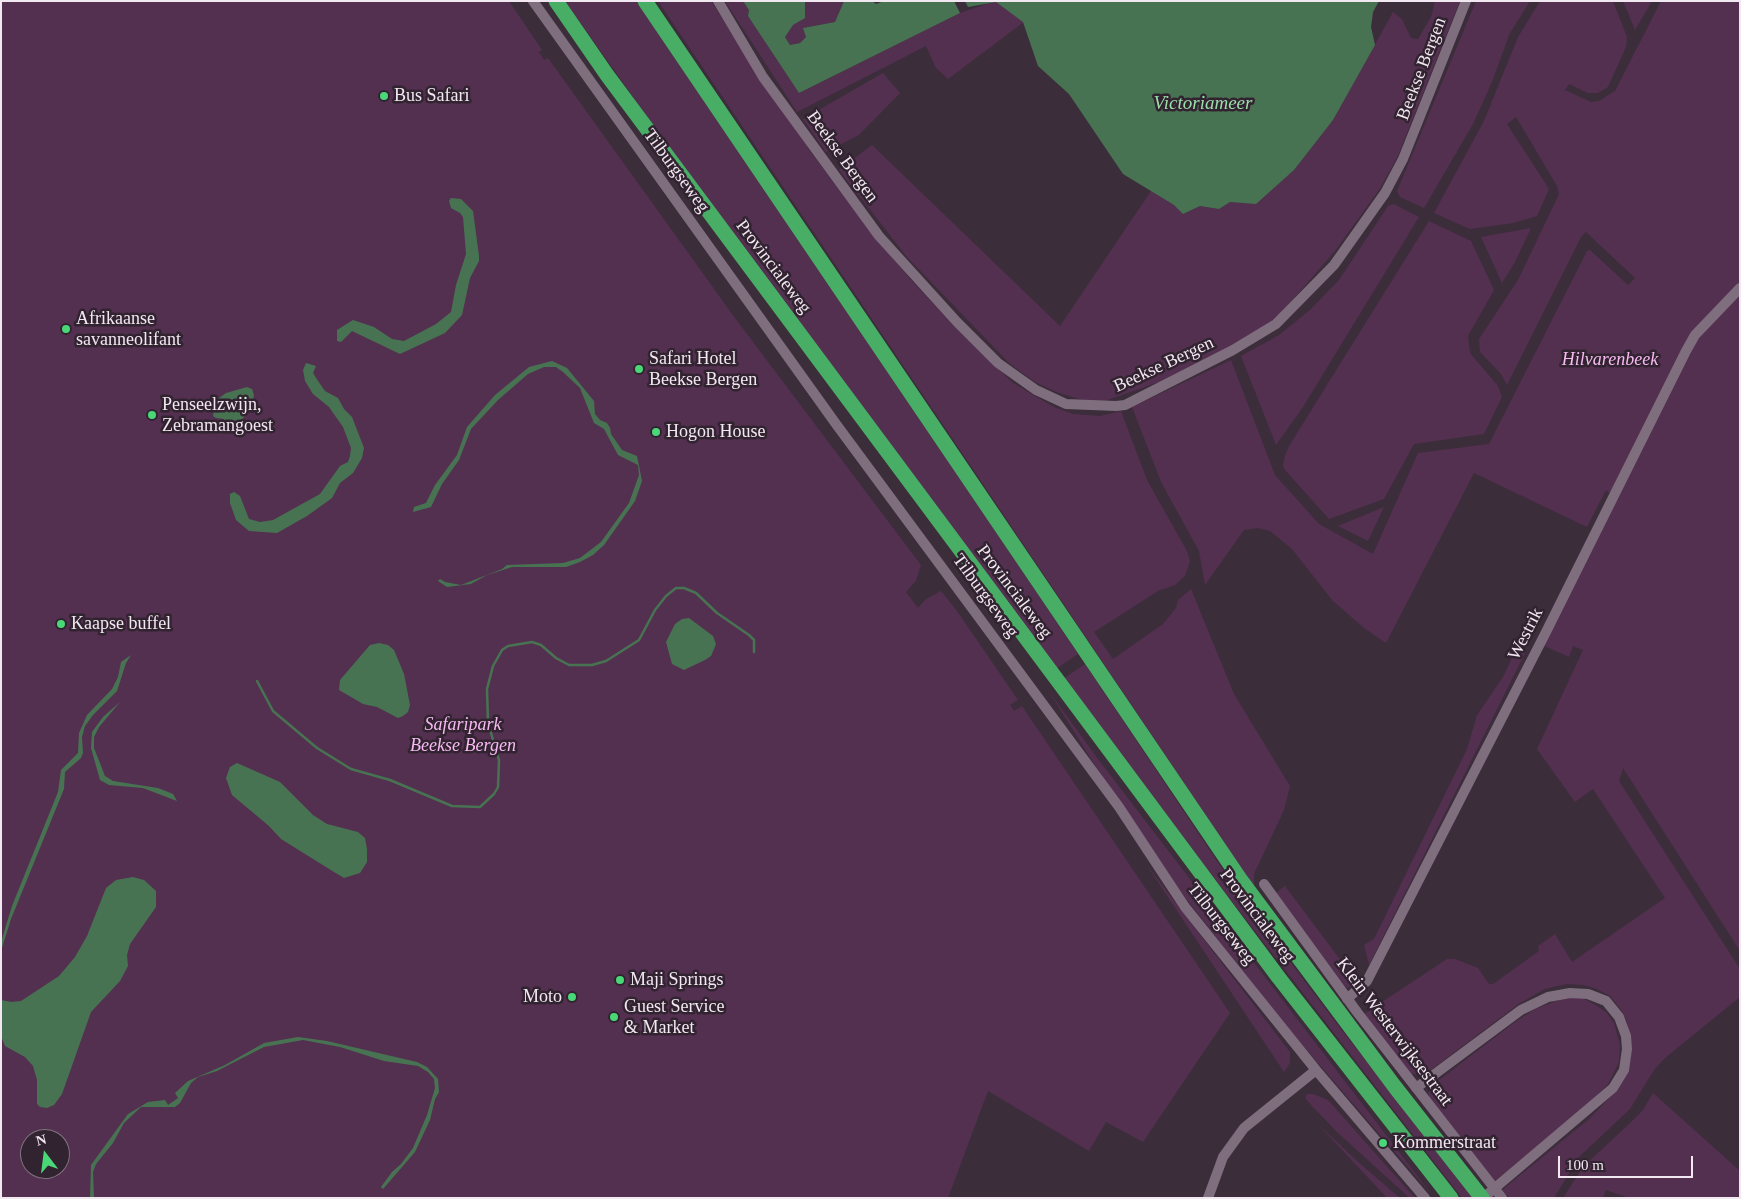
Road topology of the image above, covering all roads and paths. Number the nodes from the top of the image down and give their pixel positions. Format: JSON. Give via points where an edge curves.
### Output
{"nodes":[{"id":1,"x":533,"y":1,"type":"edge"},
{"id":2,"x":556,"y":1,"type":"edge"},
{"id":3,"x":645,"y":1,"type":"edge"},
{"id":4,"x":718,"y":1,"type":"edge"},
{"id":5,"x":1466,"y":1,"type":"edge"},
{"id":6,"x":1740,"y":288,"type":"edge"},
{"id":7,"x":1264,"y":884,"type":"dead end"},
{"id":8,"x":1347,"y":1000,"type":"junction"},
{"id":9,"x":1316,"y":1070,"type":"junction"},
{"id":10,"x":1416,"y":1088,"type":"junction"},
{"id":11,"x":1208,"y":1198,"type":"edge"},
{"id":12,"x":1425,"y":1198,"type":"edge"},
{"id":13,"x":1451,"y":1198,"type":"edge"},
{"id":14,"x":1482,"y":1198,"type":"edge"},
{"id":15,"x":1502,"y":1198,"type":"edge"}],
"edges":[{"from":1,"to":9,"type":"street","name":"Tilburgseweg","via":[[836,424],[1119,807],[1186,906]]},
{"from":2,"to":13,"type":"highway","name":"Provincialeweg","via":[[607,75],[1208,883]]},
{"from":3,"to":14,"type":"highway","name":"Provincialeweg","via":[[1240,879]]},
{"from":4,"to":5,"type":"street","name":"Beekse Bergen","via":[[763,77],[879,236],[957,322],[998,363],[1036,390],[1066,404],[1116,406],[1233,350],[1276,324],[1334,265],[1380,201],[1403,159]]},
{"from":6,"to":8,"type":"street","name":"Westrik","via":[[1700,329],[1686,351],[1367,981]]},
{"from":7,"to":8,"type":"street","name":"Klein Westerwijksestraat"},
{"from":8,"to":10,"type":"street","name":"Klein Westerwijksestraat"},
{"from":9,"to":11,"type":"street","via":[[1244,1128],[1223,1157]]},
{"from":9,"to":12,"type":"street","name":"Tilburgseweg"},
{"from":10,"to":14,"type":"street","via":[[1522,1010],[1548,997],[1588,994],[1606,1001],[1619,1016],[1627,1048],[1624,1070],[1614,1088]]},
{"from":10,"to":15,"type":"street","name":"Klein Westerwijksestraat"}]}
